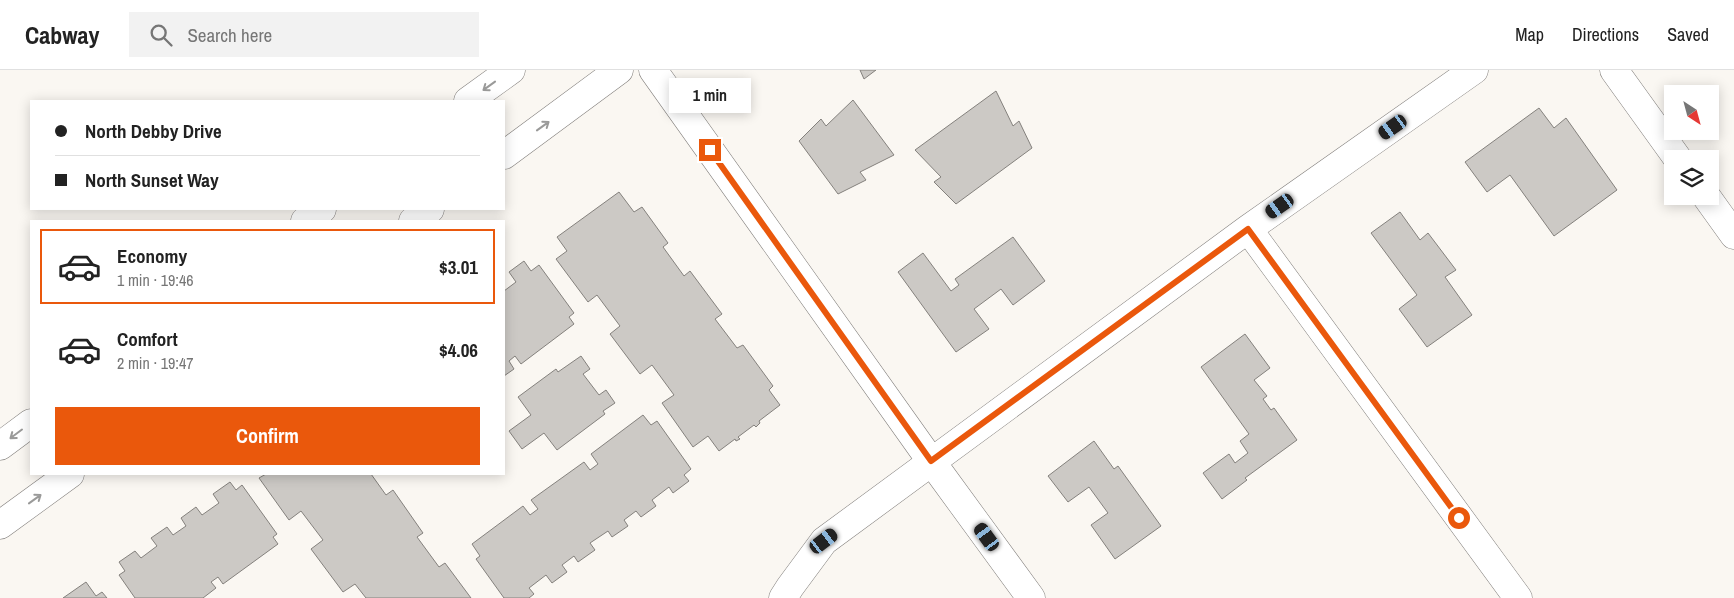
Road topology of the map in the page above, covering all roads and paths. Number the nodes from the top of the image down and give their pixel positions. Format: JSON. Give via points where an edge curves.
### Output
{"nodes":[{"id":1,"x":511,"y":70,"type":"edge"},
{"id":2,"x":619,"y":70,"type":"edge"},
{"id":3,"x":653,"y":70,"type":"edge"},
{"id":4,"x":1474,"y":70,"type":"edge"},
{"id":5,"x":1614,"y":70,"type":"edge"},
{"id":6,"x":469,"y":100,"type":"edge"},
{"id":7,"x":1672,"y":150,"type":"edge"},
{"id":8,"x":505,"y":153,"type":"edge"},
{"id":9,"x":1712,"y":205,"type":"edge"},
{"id":10,"x":321,"y":210,"type":"edge"},
{"id":11,"x":429,"y":210,"type":"edge"},
{"id":12,"x":306,"y":220,"type":"edge"},
{"id":13,"x":414,"y":220,"type":"edge"},
{"id":14,"x":1248,"y":229,"type":"junction"},
{"id":15,"x":1734,"y":235,"type":"edge"},
{"id":16,"x":30,"y":424,"type":"edge"},
{"id":17,"x":0,"y":446,"type":"edge"},
{"id":18,"x":931,"y":461,"type":"junction"},
{"id":19,"x":69,"y":475,"type":"edge"},
{"id":20,"x":0,"y":525,"type":"edge"},
{"id":21,"x":783,"y":598,"type":"edge"},
{"id":22,"x":1031,"y":598,"type":"edge"},
{"id":23,"x":1518,"y":598,"type":"edge"}],
"edges":[{"from":1,"to":6,"type":"street","one_way":true},
{"from":8,"to":2,"type":"street","one_way":true},
{"from":3,"to":18,"type":"street"},
{"from":4,"to":14,"type":"street"},
{"from":5,"to":7,"type":"street"},
{"from":9,"to":15,"type":"street"},
{"from":10,"to":12,"type":"street"},
{"from":11,"to":13,"type":"street"},
{"from":14,"to":18,"type":"street"},
{"from":14,"to":23,"type":"street"},
{"from":16,"to":17,"type":"street","one_way":true},
{"from":18,"to":21,"type":"street","via":[[824,541]]},
{"from":18,"to":22,"type":"street"},
{"from":20,"to":19,"type":"street","one_way":true}]}
